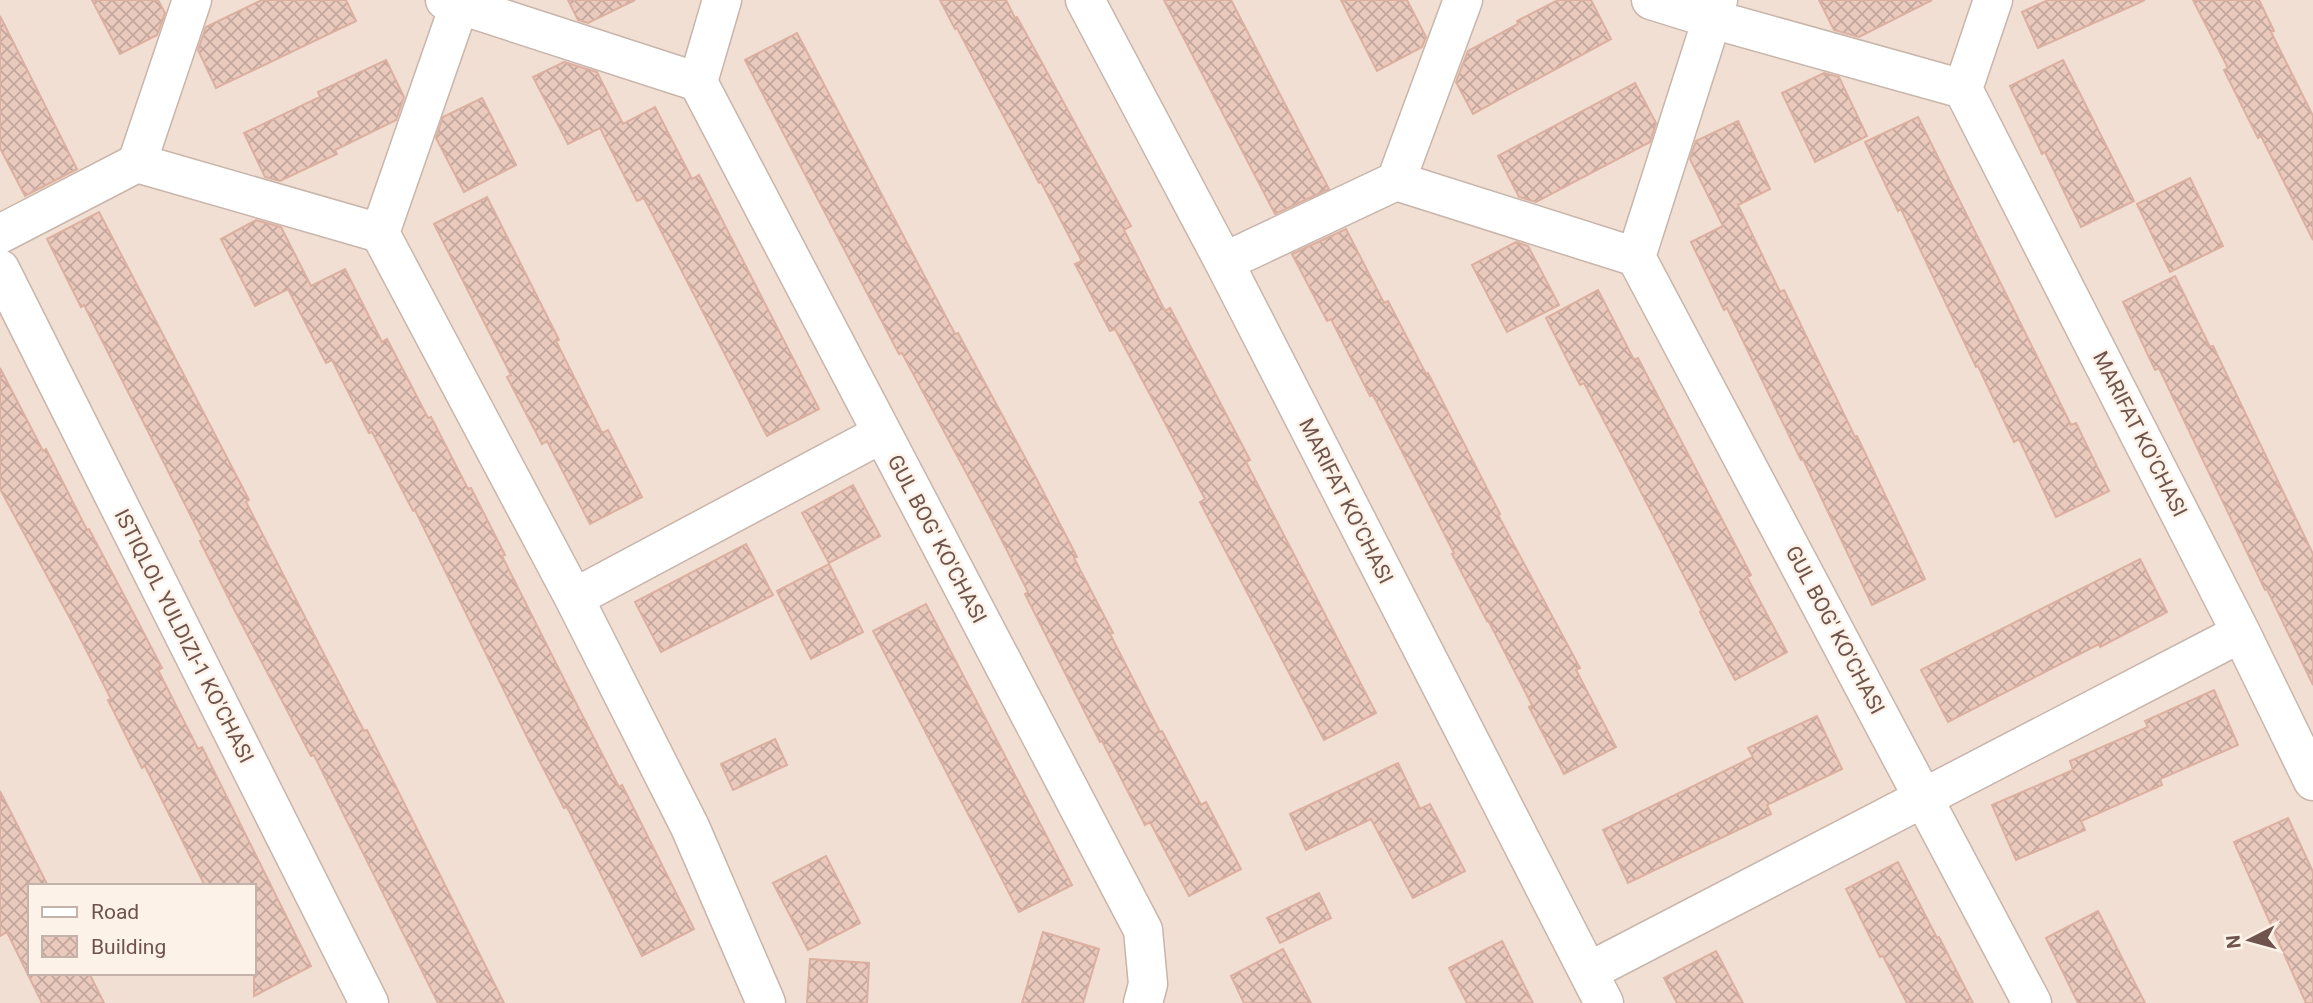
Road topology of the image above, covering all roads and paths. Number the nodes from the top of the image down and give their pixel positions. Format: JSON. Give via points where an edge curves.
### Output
{"nodes":[{"id":1,"x":192,"y":0,"type":"edge"},
{"id":2,"x":722,"y":0,"type":"edge"},
{"id":3,"x":1086,"y":0,"type":"edge"},
{"id":4,"x":1462,"y":0,"type":"edge"},
{"id":5,"x":1651,"y":0,"type":"edge"},
{"id":6,"x":1993,"y":0,"type":"edge"},
{"id":7,"x":455,"y":2,"type":"edge"},
{"id":8,"x":1715,"y":10,"type":"edge"},
{"id":9,"x":698,"y":82,"type":"junction"},
{"id":10,"x":1963,"y":89,"type":"junction"},
{"id":11,"x":137,"y":163,"type":"junction"},
{"id":12,"x":1396,"y":181,"type":"junction"},
{"id":13,"x":380,"y":233,"type":"junction"},
{"id":14,"x":0,"y":234,"type":"edge"},
{"id":15,"x":1636,"y":257,"type":"junction"},
{"id":16,"x":1224,"y":262,"type":"junction"},
{"id":17,"x":0,"y":270,"type":"edge"},
{"id":18,"x":881,"y":434,"type":"junction"},
{"id":19,"x":573,"y":598,"type":"junction"},
{"id":20,"x":2241,"y":633,"type":"junction"},
{"id":21,"x":2313,"y":781,"type":"edge"},
{"id":22,"x":1924,"y":797,"type":"junction"},
{"id":23,"x":1596,"y":987,"type":"edge"},
{"id":24,"x":369,"y":1003,"type":"edge"},
{"id":25,"x":766,"y":1003,"type":"edge"},
{"id":26,"x":1143,"y":1003,"type":"edge"},
{"id":27,"x":2032,"y":1003,"type":"edge"}],
"edges":[{"from":1,"to":11,"type":"street"},
{"from":2,"to":9,"type":"street"},
{"from":3,"to":16,"type":"street","name":"MARIFAT KO'CHASI"},
{"from":4,"to":12,"type":"street"},
{"from":5,"to":8,"type":"street"},
{"from":6,"to":10,"type":"street"},
{"from":7,"to":9,"type":"street"},
{"from":7,"to":13,"type":"street"},
{"from":8,"to":10,"type":"street"},
{"from":8,"to":15,"type":"street"},
{"from":9,"to":18,"type":"street","name":"GUL BOG' KO'CHASI"},
{"from":10,"to":20,"type":"street","name":"MARIFAT KO'CHASI"},
{"from":11,"to":13,"type":"street"},
{"from":11,"to":14,"type":"street"},
{"from":12,"to":15,"type":"street"},
{"from":12,"to":16,"type":"street"},
{"from":13,"to":19,"type":"street"},
{"from":15,"to":22,"type":"street","name":"GUL BOG' KO'CHASI"},
{"from":16,"to":23,"type":"street","name":"MARIFAT KO'CHASI"},
{"from":17,"to":24,"type":"street","name":"ISTIQLOL YULDIZI-1 KO'CHASI"},
{"from":18,"to":19,"type":"street"},
{"from":18,"to":26,"type":"street","name":"GUL BOG' KO'CHASI","via":[[1143,930],[1148,984]]},
{"from":19,"to":25,"type":"street","via":[[690,827]]},
{"from":20,"to":21,"type":"street","name":"MARIFAT KO'CHASI"},
{"from":20,"to":22,"type":"street"},
{"from":22,"to":23,"type":"street"},
{"from":22,"to":27,"type":"street","name":"GUL BOG' KO'CHASI"}]}
